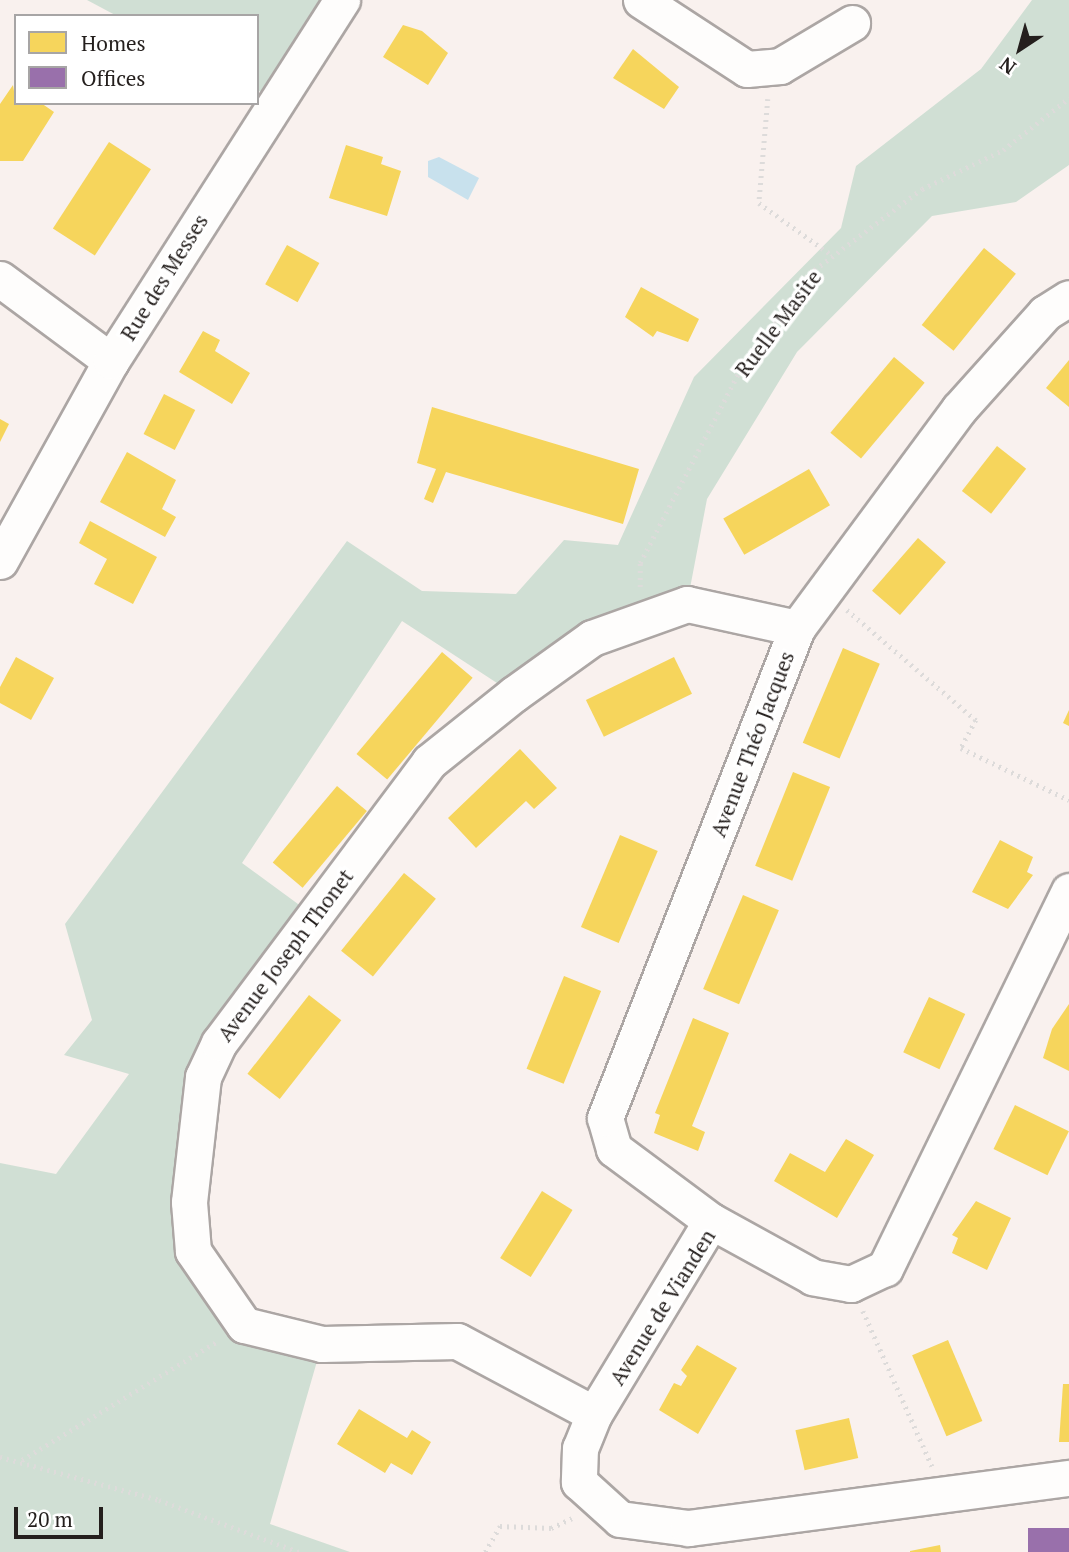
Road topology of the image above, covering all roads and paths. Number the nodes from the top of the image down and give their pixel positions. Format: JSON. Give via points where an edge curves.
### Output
{"nodes":[{"id":1,"x":342,"y":0,"type":"edge"},
{"id":2,"x":641,"y":0,"type":"edge"},
{"id":3,"x":852,"y":23,"type":"dead end"},
{"id":4,"x":771,"y":67,"type":"junction"},
{"id":5,"x":1069,"y":98,"type":"edge"},
{"id":6,"x":833,"y":256,"type":"junction"},
{"id":7,"x":0,"y":279,"type":"edge"},
{"id":8,"x":1069,"y":298,"type":"edge"},
{"id":9,"x":111,"y":361,"type":"junction"},
{"id":10,"x":0,"y":561,"type":"edge"},
{"id":11,"x":825,"y":592,"type":"junction"},
{"id":12,"x":645,"y":616,"type":"junction"},
{"id":13,"x":797,"y":628,"type":"junction"},
{"id":14,"x":1069,"y":800,"type":"edge"},
{"id":15,"x":1069,"y":891,"type":"edge"},
{"id":16,"x":710,"y":1222,"type":"junction"},
{"id":17,"x":851,"y":1284,"type":"junction"},
{"id":18,"x":244,"y":1325,"type":"junction"},
{"id":19,"x":594,"y":1414,"type":"junction"},
{"id":20,"x":0,"y":1457,"type":"edge"},
{"id":21,"x":22,"y":1461,"type":"junction"},
{"id":22,"x":1069,"y":1478,"type":"edge"},
{"id":23,"x":943,"y":1492,"type":"junction"},
{"id":24,"x":597,"y":1505,"type":"junction"},
{"id":25,"x":299,"y":1552,"type":"edge"},
{"id":26,"x":485,"y":1552,"type":"edge"}],
"edges":[{"from":1,"to":9,"type":"street","name":"Rue des Messes"},
{"from":2,"to":4,"type":"street","via":[[747,69]]},
{"from":3,"to":4,"type":"street"},
{"from":4,"to":6,"type":"path","via":[[759,203]]},
{"from":5,"to":6,"type":"path","name":"Ruelle Masite","via":[[1003,150],[922,189]]},
{"from":6,"to":12,"type":"path","name":"Ruelle Masite","via":[[809,274],[741,368],[640,563]]},
{"from":7,"to":9,"type":"street"},
{"from":8,"to":11,"type":"street","name":"Avenue Théo Jacques","via":[[1045,313],[959,409]]},
{"from":9,"to":10,"type":"street","name":"Rue des Messes"},
{"from":11,"to":13,"type":"street","name":"Avenue Théo Jacques"},
{"from":11,"to":14,"type":"path","via":[[976,720],[961,748]]},
{"from":12,"to":13,"type":"street","name":"Avenue Joseph Thonet","via":[[687,604]]},
{"from":12,"to":18,"type":"street","name":"Avenue Joseph Thonet","via":[[592,638],[429,762],[219,1043],[196,1110],[193,1251]]},
{"from":13,"to":16,"type":"street","name":"Avenue Théo Jacques","via":[[605,1118],[614,1149]]},
{"from":15,"to":17,"type":"street","via":[[885,1268]]},
{"from":16,"to":17,"type":"street","name":"Avenue de Vianden","via":[[813,1277]]},
{"from":16,"to":19,"type":"street","name":"Avenue de Vianden"},
{"from":17,"to":23,"type":"path"},
{"from":18,"to":19,"type":"street","via":[[322,1344],[457,1341]]},
{"from":18,"to":21,"type":"path"},
{"from":19,"to":24,"type":"street","name":"Avenue de Vianden","via":[[580,1448],[579,1482]]},
{"from":20,"to":21,"type":"path"},
{"from":21,"to":25,"type":"path","via":[[159,1500]]},
{"from":22,"to":23,"type":"street"},
{"from":23,"to":24,"type":"street","via":[[688,1528],[620,1519]]},
{"from":24,"to":26,"type":"path","via":[[551,1528],[500,1526]]}]}
